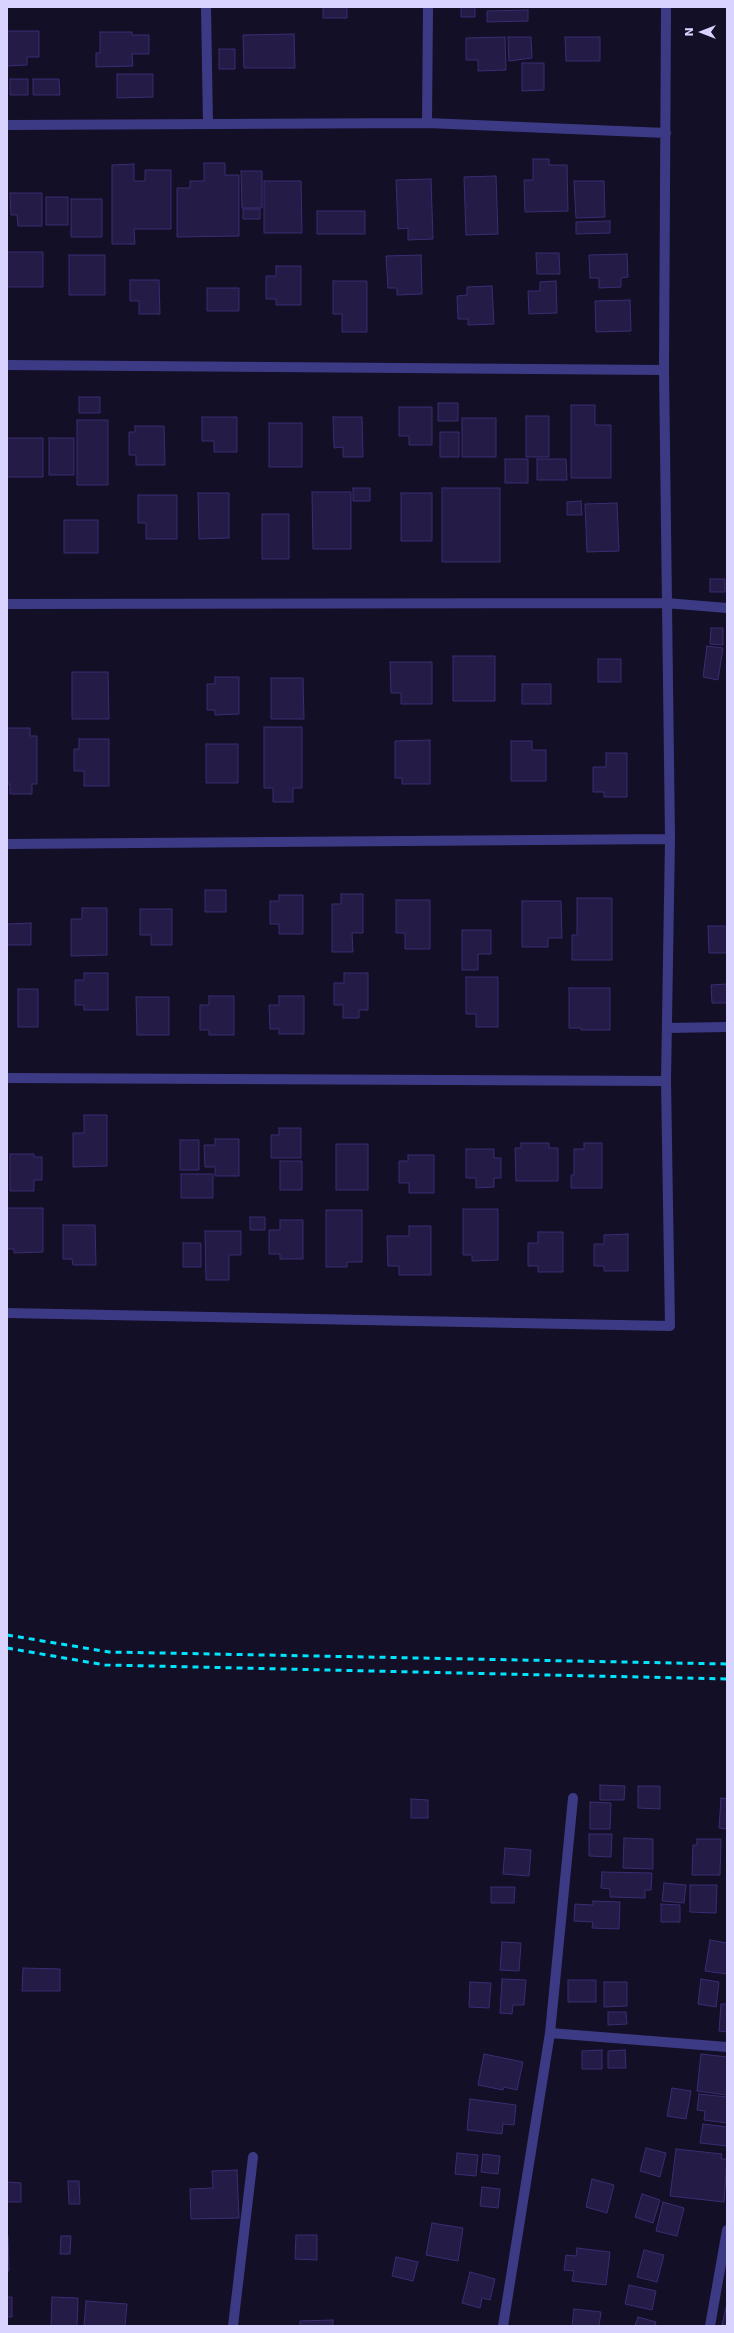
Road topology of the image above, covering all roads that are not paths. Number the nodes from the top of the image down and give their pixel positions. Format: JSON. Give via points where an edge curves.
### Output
{"nodes":[{"id":1,"x":206,"y":7,"type":"edge"},
{"id":2,"x":428,"y":7,"type":"edge"},
{"id":3,"x":666,"y":7,"type":"edge"},
{"id":4,"x":427,"y":123,"type":"junction"},
{"id":5,"x":208,"y":124,"type":"junction"},
{"id":6,"x":7,"y":125,"type":"edge"},
{"id":7,"x":666,"y":133,"type":"junction"},
{"id":8,"x":7,"y":365,"type":"edge"},
{"id":9,"x":664,"y":370,"type":"junction"},
{"id":10,"x":666,"y":603,"type":"junction"},
{"id":11,"x":7,"y":604,"type":"edge"},
{"id":12,"x":727,"y":608,"type":"edge"},
{"id":13,"x":670,"y":839,"type":"junction"},
{"id":14,"x":7,"y":844,"type":"edge"},
{"id":15,"x":667,"y":1028,"type":"junction"},
{"id":16,"x":727,"y":1028,"type":"edge"},
{"id":17,"x":7,"y":1078,"type":"edge"},
{"id":18,"x":666,"y":1081,"type":"junction"},
{"id":19,"x":7,"y":1313,"type":"edge"},
{"id":20,"x":573,"y":1798,"type":"dead end"},
{"id":21,"x":550,"y":2033,"type":"junction"},
{"id":22,"x":727,"y":2047,"type":"edge"},
{"id":23,"x":253,"y":2157,"type":"dead end"},
{"id":24,"x":727,"y":2230,"type":"edge"},
{"id":25,"x":233,"y":2326,"type":"edge"},
{"id":26,"x":503,"y":2326,"type":"edge"},
{"id":27,"x":710,"y":2326,"type":"edge"}],
"edges":[{"from":1,"to":5,"type":"street"},
{"from":2,"to":4,"type":"street"},
{"from":3,"to":7,"type":"street"},
{"from":4,"to":5,"type":"street"},
{"from":4,"to":7,"type":"street"},
{"from":5,"to":6,"type":"street"},
{"from":7,"to":9,"type":"street"},
{"from":8,"to":9,"type":"street"},
{"from":9,"to":10,"type":"street"},
{"from":10,"to":11,"type":"street"},
{"from":10,"to":12,"type":"street"},
{"from":10,"to":13,"type":"street"},
{"from":13,"to":14,"type":"street"},
{"from":13,"to":15,"type":"street"},
{"from":15,"to":16,"type":"street"},
{"from":15,"to":18,"type":"street"},
{"from":17,"to":18,"type":"street"},
{"from":18,"to":19,"type":"street","via":[[670,1326]]},
{"from":20,"to":21,"type":"street"},
{"from":21,"to":22,"type":"street"},
{"from":21,"to":26,"type":"street"},
{"from":23,"to":25,"type":"street"},
{"from":24,"to":27,"type":"street"}]}
